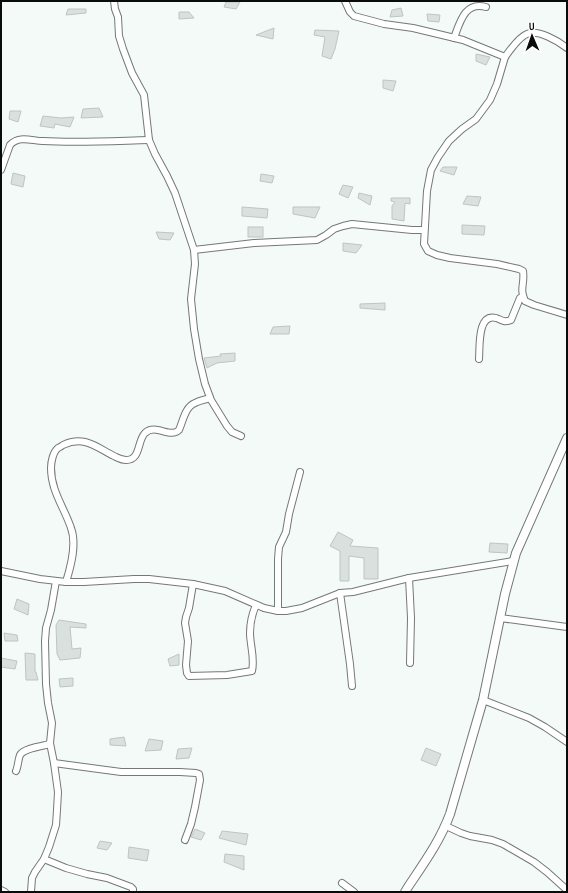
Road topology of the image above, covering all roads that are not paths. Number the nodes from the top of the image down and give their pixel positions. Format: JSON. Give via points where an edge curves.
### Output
{"nodes":[{"id":1,"x":114,"y":1,"type":"edge"},
{"id":2,"x":345,"y":1,"type":"edge"},
{"id":3,"x":486,"y":7,"type":"dead end"},
{"id":4,"x":454,"y":38,"type":"junction"},
{"id":5,"x":567,"y":48,"type":"edge"},
{"id":6,"x":505,"y":56,"type":"junction"},
{"id":7,"x":149,"y":140,"type":"junction"},
{"id":8,"x":1,"y":170,"type":"edge"},
{"id":9,"x":424,"y":230,"type":"junction"},
{"id":10,"x":194,"y":250,"type":"junction"},
{"id":11,"x":523,"y":296,"type":"junction"},
{"id":12,"x":567,"y":315,"type":"edge"},
{"id":13,"x":479,"y":359,"type":"dead end"},
{"id":14,"x":210,"y":398,"type":"junction"},
{"id":15,"x":241,"y":436,"type":"dead end"},
{"id":16,"x":567,"y":438,"type":"edge"},
{"id":17,"x":300,"y":472,"type":"dead end"},
{"id":18,"x":513,"y":561,"type":"junction"},
{"id":19,"x":1,"y":571,"type":"edge"},
{"id":20,"x":409,"y":578,"type":"junction"},
{"id":21,"x":56,"y":581,"type":"junction"},
{"id":22,"x":66,"y":582,"type":"junction"},
{"id":23,"x":193,"y":584,"type":"junction"},
{"id":24,"x":340,"y":593,"type":"junction"},
{"id":25,"x":256,"y":605,"type":"junction"},
{"id":26,"x":278,"y":611,"type":"junction"},
{"id":27,"x":500,"y":618,"type":"junction"},
{"id":28,"x":567,"y":627,"type":"edge"},
{"id":29,"x":410,"y":663,"type":"dead end"},
{"id":30,"x":352,"y":686,"type":"dead end"},
{"id":31,"x":483,"y":700,"type":"junction"},
{"id":32,"x":567,"y":742,"type":"edge"},
{"id":33,"x":50,"y":744,"type":"junction"},
{"id":34,"x":54,"y":763,"type":"junction"},
{"id":35,"x":16,"y":772,"type":"dead end"},
{"id":36,"x":446,"y":826,"type":"junction"},
{"id":37,"x":185,"y":840,"type":"dead end"},
{"id":38,"x":44,"y":859,"type":"junction"},
{"id":39,"x":342,"y":883,"type":"dead end"},
{"id":40,"x":1,"y":890,"type":"edge"},
{"id":41,"x":567,"y":890,"type":"edge"},
{"id":42,"x":5,"y":892,"type":"edge"},
{"id":43,"x":31,"y":892,"type":"edge"},
{"id":44,"x":133,"y":892,"type":"edge"},
{"id":45,"x":354,"y":892,"type":"edge"},
{"id":46,"x":405,"y":892,"type":"edge"}],
"edges":[{"from":1,"to":7,"type":"street","via":[[123,49],[144,95]]},
{"from":2,"to":4,"type":"street","via":[[354,16]]},
{"from":3,"to":4,"type":"street","via":[[472,7],[467,10]]},
{"from":4,"to":6,"type":"street"},
{"from":5,"to":6,"type":"street","via":[[548,36],[538,33],[527,34],[511,47]]},
{"from":6,"to":9,"type":"street","via":[[490,100],[476,119],[449,141],[431,170]]},
{"from":7,"to":8,"type":"street","via":[[18,140],[10,145]]},
{"from":7,"to":10,"type":"street","via":[[175,193]]},
{"from":9,"to":10,"type":"street","via":[[352,224],[334,229],[317,240],[254,243]]},
{"from":9,"to":11,"type":"street","via":[[424,244],[428,251],[437,255],[497,264],[524,272]]},
{"from":10,"to":14,"type":"street","via":[[191,299],[194,329]]},
{"from":11,"to":12,"type":"street","via":[[534,305]]},
{"from":11,"to":13,"type":"street","via":[[511,320],[486,320],[481,329]]},
{"from":14,"to":15,"type":"street","via":[[227,426]]},
{"from":14,"to":22,"type":"street","via":[[191,405],[177,432],[172,434],[156,429],[146,432],[134,458],[131,459],[121,460],[94,445],[80,441],[57,448],[52,459],[51,474],[58,500],[72,529],[73,542],[72,564]]},
{"from":16,"to":18,"type":"street"},
{"from":17,"to":26,"type":"street","via":[[286,532],[279,547]]},
{"from":18,"to":20,"type":"street"},
{"from":18,"to":27,"type":"street"},
{"from":19,"to":21,"type":"street"},
{"from":20,"to":24,"type":"street"},
{"from":20,"to":29,"type":"street"},
{"from":21,"to":22,"type":"street"},
{"from":21,"to":33,"type":"street","via":[[46,628],[46,684],[52,723]]},
{"from":22,"to":23,"type":"street","via":[[149,579]]},
{"from":23,"to":25,"type":"street","via":[[225,591]]},
{"from":23,"to":25,"type":"street","via":[[185,623],[188,642],[186,665],[189,676],[252,670],[250,633]]},
{"from":24,"to":26,"type":"street","via":[[302,608]]},
{"from":24,"to":30,"type":"street"},
{"from":25,"to":26,"type":"street"},
{"from":27,"to":28,"type":"street"},
{"from":27,"to":31,"type":"street"},
{"from":31,"to":32,"type":"street","via":[[529,718]]},
{"from":31,"to":36,"type":"street"},
{"from":33,"to":34,"type":"street"},
{"from":33,"to":35,"type":"street","via":[[23,752]]},
{"from":34,"to":37,"type":"street","via":[[121,772],[199,774],[195,807]]},
{"from":34,"to":38,"type":"street","via":[[58,792],[56,825]]},
{"from":36,"to":41,"type":"street","via":[[470,836],[502,844],[534,862]]},
{"from":36,"to":46,"type":"street"},
{"from":38,"to":43,"type":"street","via":[[32,878]]},
{"from":38,"to":44,"type":"street","via":[[66,868],[131,886]]},
{"from":39,"to":45,"type":"street"},
{"from":40,"to":42,"type":"street"}]}
